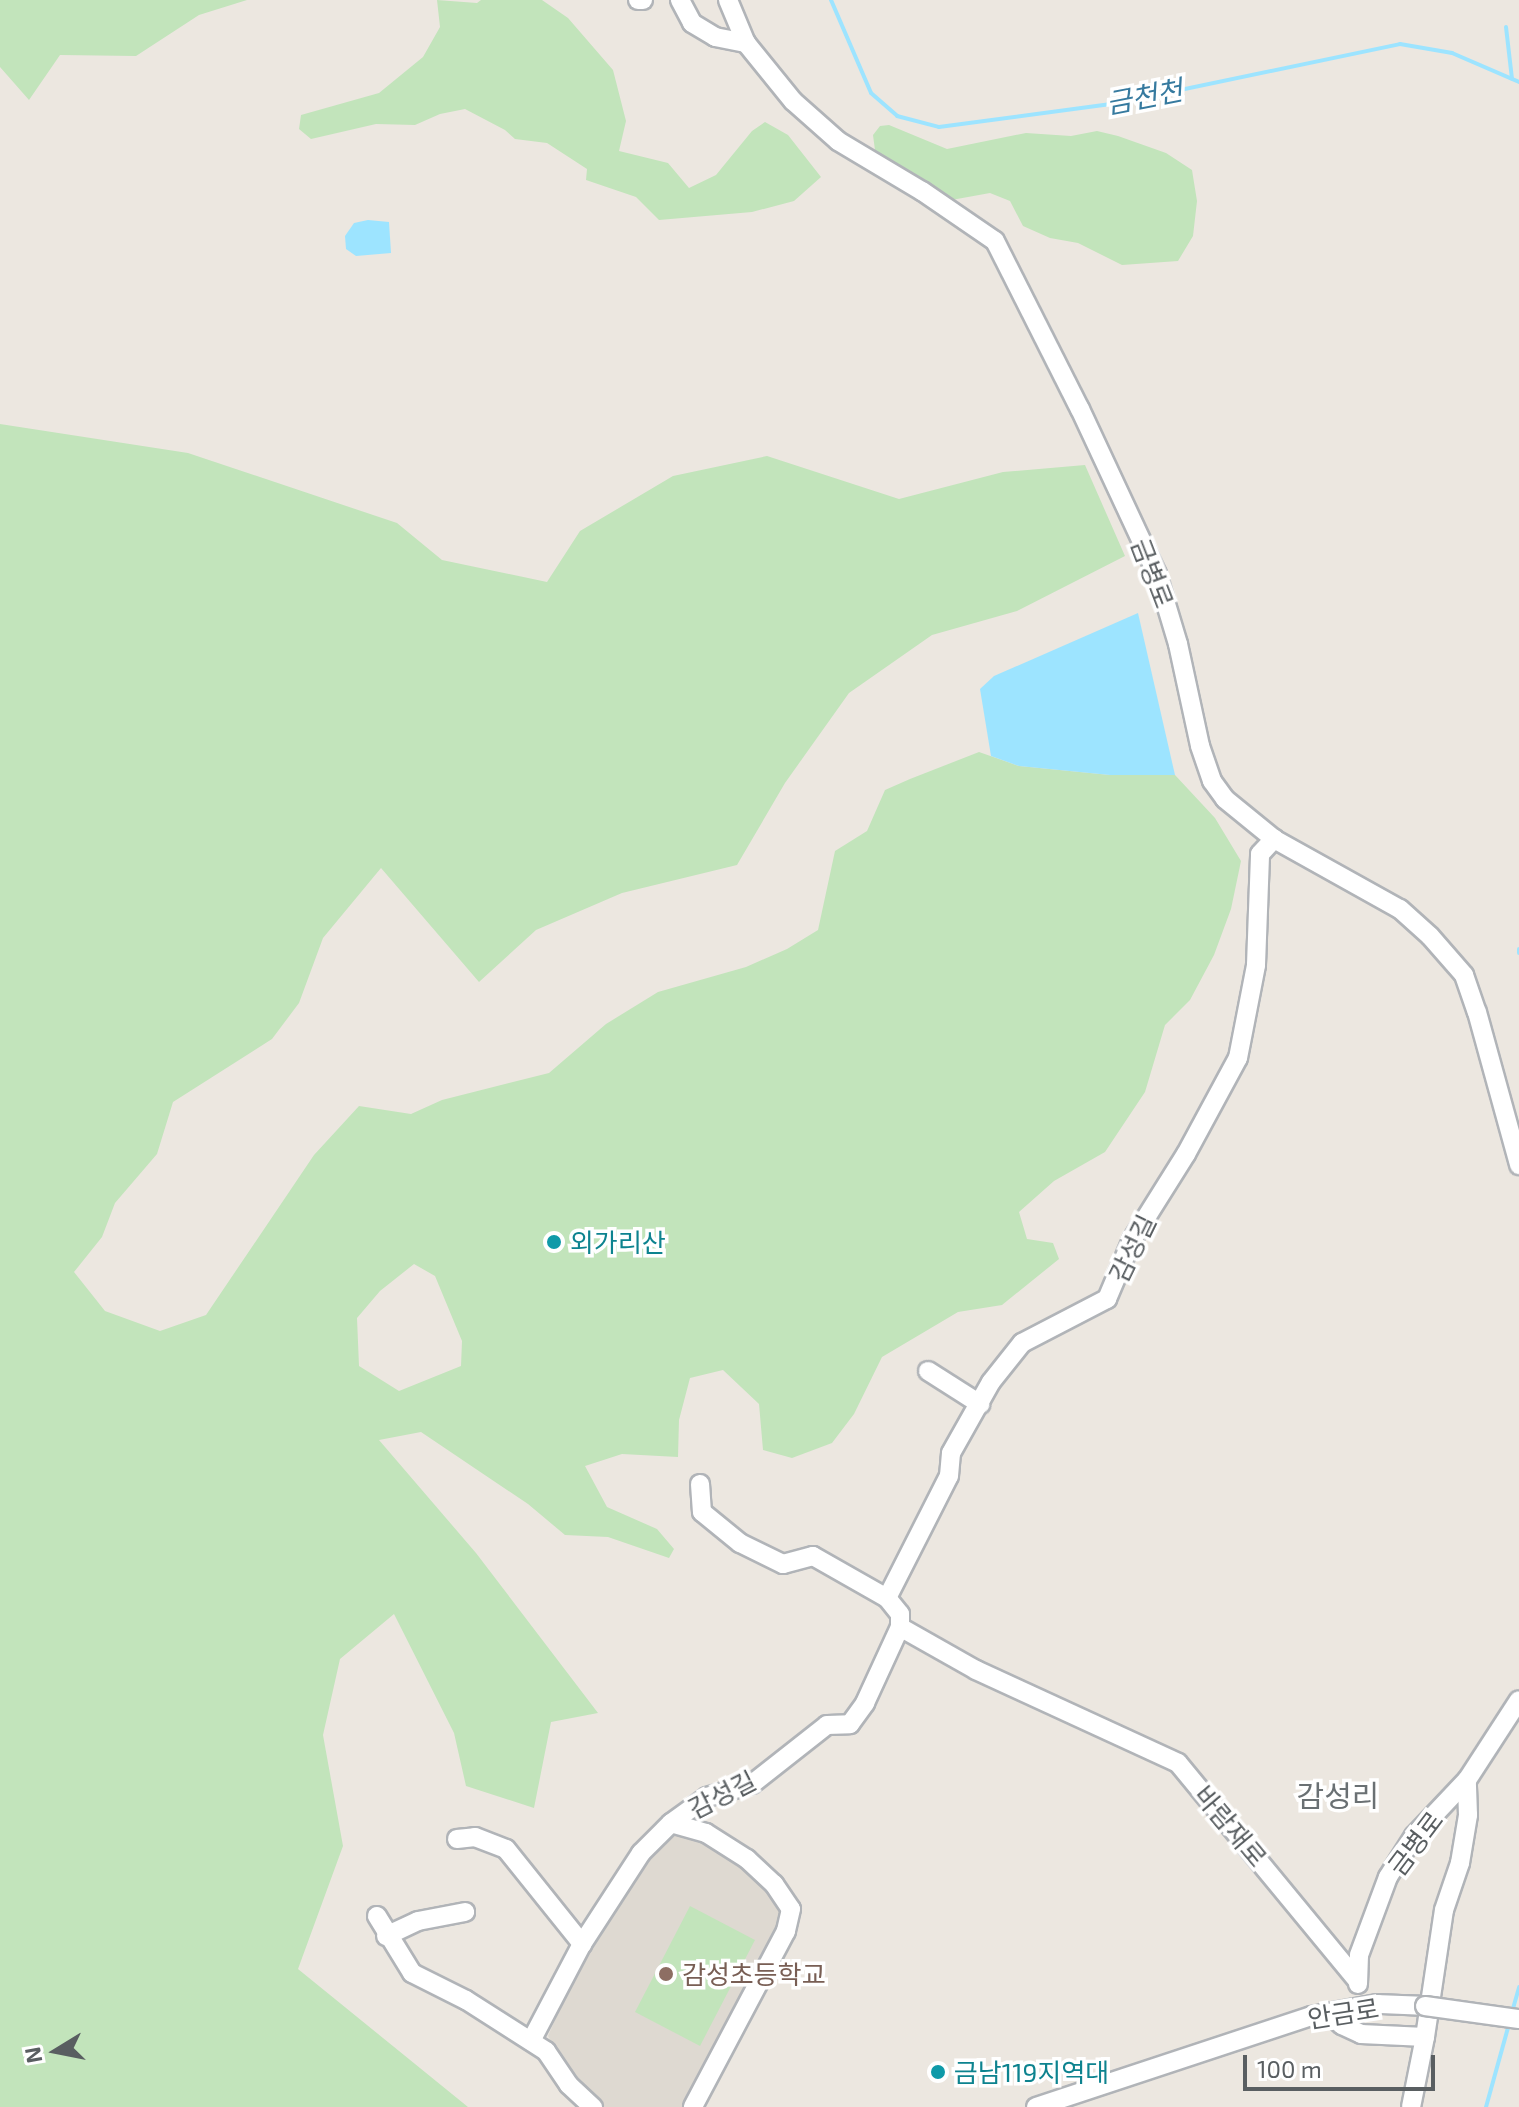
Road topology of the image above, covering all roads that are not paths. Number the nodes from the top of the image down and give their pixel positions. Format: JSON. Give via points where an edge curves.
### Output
{"nodes":[{"id":1,"x":680,"y":0,"type":"edge"},
{"id":2,"x":728,"y":0,"type":"edge"},
{"id":3,"x":746,"y":43,"type":"junction"},
{"id":4,"x":1274,"y":839,"type":"junction"},
{"id":5,"x":1519,"y":1165,"type":"edge"},
{"id":6,"x":928,"y":1371,"type":"dead end"},
{"id":7,"x":980,"y":1404,"type":"junction"},
{"id":8,"x":700,"y":1484,"type":"dead end"},
{"id":9,"x":887,"y":1598,"type":"junction"},
{"id":10,"x":900,"y":1627,"type":"junction"},
{"id":11,"x":1519,"y":1700,"type":"edge"},
{"id":12,"x":1467,"y":1780,"type":"junction"},
{"id":13,"x":671,"y":1823,"type":"junction"},
{"id":14,"x":457,"y":1839,"type":"dead end"},
{"id":15,"x":465,"y":1912,"type":"dead end"},
{"id":16,"x":377,"y":1916,"type":"dead end"},
{"id":17,"x":386,"y":1936,"type":"junction"},
{"id":18,"x":582,"y":1944,"type":"junction"},
{"id":19,"x":1358,"y":1981,"type":"junction"},
{"id":20,"x":1355,"y":2007,"type":"junction"},
{"id":21,"x":1328,"y":2013,"type":"junction"},
{"id":22,"x":1519,"y":2019,"type":"edge"},
{"id":23,"x":1425,"y":2037,"type":"junction"},
{"id":24,"x":531,"y":2041,"type":"junction"},
{"id":25,"x":593,"y":2107,"type":"edge"},
{"id":26,"x":693,"y":2107,"type":"edge"},
{"id":27,"x":1036,"y":2107,"type":"edge"},
{"id":28,"x":1411,"y":2107,"type":"edge"}],
"edges":[{"from":1,"to":3,"type":"street","via":[[692,23],[715,37]]},
{"from":2,"to":3,"type":"street","name":"금병로"},
{"from":3,"to":4,"type":"street","name":"금병로","via":[[785,93],[838,141],[995,241],[1157,574],[1212,781],[1225,799]]},
{"from":4,"to":5,"type":"street","name":"금병로","via":[[1400,909],[1464,975]]},
{"from":4,"to":7,"type":"street","name":"감성길","via":[[1260,854],[1256,965],[1238,1058],[1132,1240],[1107,1299],[1022,1343],[1005,1360]]},
{"from":6,"to":7,"type":"street"},
{"from":7,"to":9,"type":"street","name":"감성길","via":[[951,1453],[949,1476]]},
{"from":8,"to":9,"type":"street","via":[[702,1512],[740,1543],[783,1564],[813,1556]]},
{"from":9,"to":10,"type":"street","via":[[900,1614]]},
{"from":10,"to":13,"type":"street","name":"감성길","via":[[850,1724],[827,1725],[752,1784],[707,1797]]},
{"from":10,"to":19,"type":"street","name":"바람재로","via":[[976,1670],[1178,1763]]},
{"from":11,"to":12,"type":"street","name":"금병로"},
{"from":12,"to":19,"type":"street","name":"금병로","via":[[1414,1836],[1388,1877],[1359,1955]]},
{"from":12,"to":23,"type":"street","via":[[1466,1827],[1444,1910]]},
{"from":13,"to":18,"type":"street","name":"감성길","via":[[641,1853]]},
{"from":13,"to":26,"type":"street","via":[[706,1833],[747,1859],[791,1909],[786,1931]]},
{"from":14,"to":18,"type":"street","via":[[475,1837],[506,1849]]},
{"from":15,"to":17,"type":"street","via":[[418,1921]]},
{"from":16,"to":17,"type":"street"},
{"from":17,"to":24,"type":"street","via":[[412,1973]]},
{"from":18,"to":24,"type":"street","name":"감성길"},
{"from":19,"to":20,"type":"street","name":"금병로"},
{"from":20,"to":21,"type":"street","name":"안금로"},
{"from":20,"to":22,"type":"street","name":"안금로","bridge":true,"via":[[1425,2006]]},
{"from":21,"to":23,"type":"street","via":[[1361,2034]]},
{"from":21,"to":27,"type":"street","name":"안금로"},
{"from":23,"to":28,"type":"street"},
{"from":24,"to":25,"type":"street","via":[[546,2051],[569,2085]]}]}
